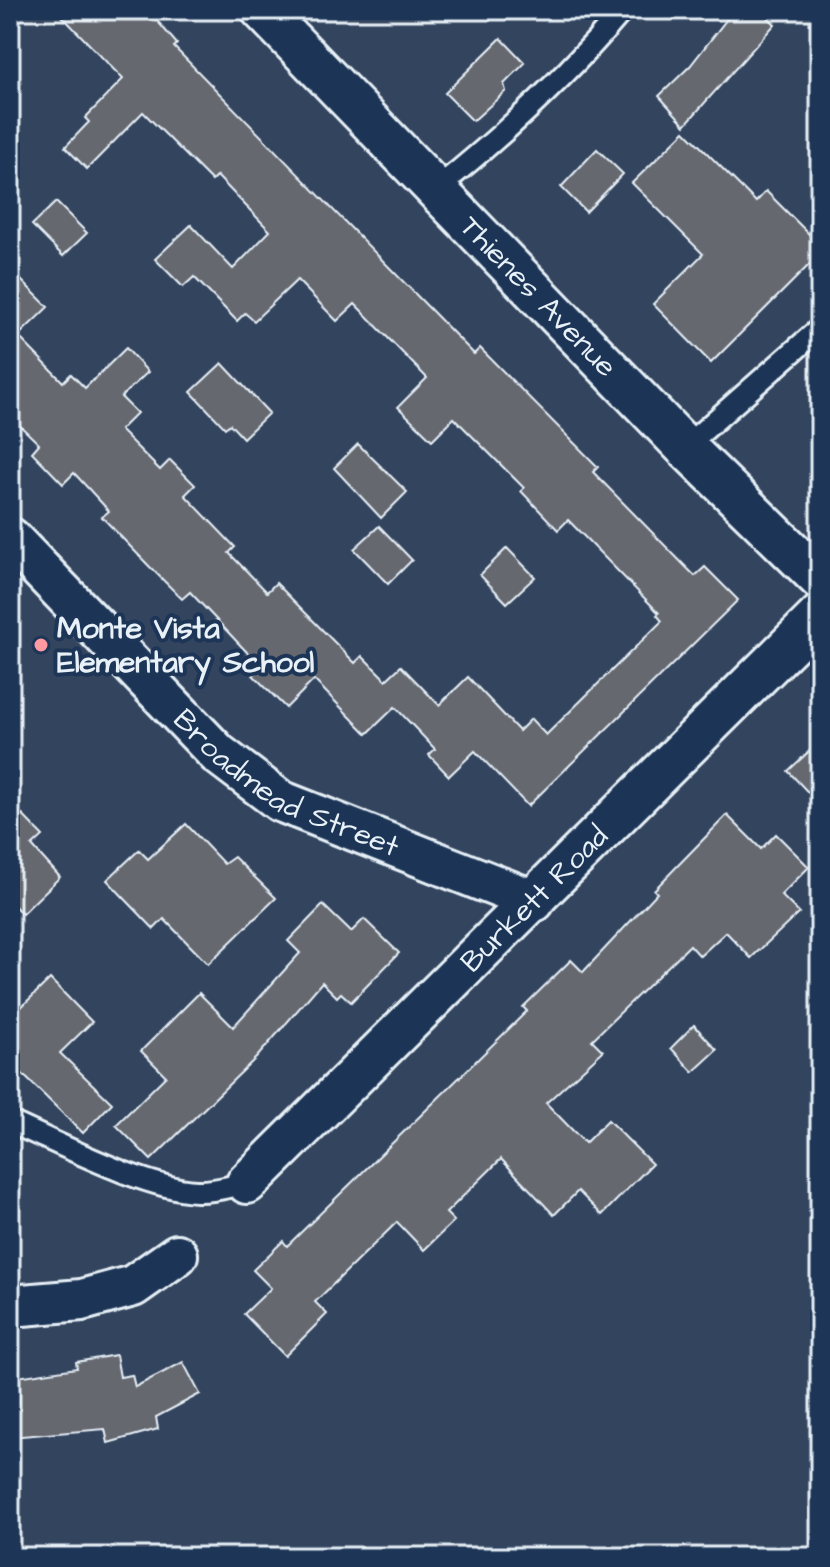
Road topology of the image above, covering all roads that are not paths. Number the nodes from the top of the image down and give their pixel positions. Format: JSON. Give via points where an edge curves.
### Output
{"nodes":[{"id":1,"x":262,"y":10,"type":"edge"},
{"id":2,"x":623,"y":10,"type":"edge"},
{"id":3,"x":435,"y":190,"type":"junction"},
{"id":4,"x":820,"y":328,"type":"edge"},
{"id":5,"x":685,"y":447,"type":"junction"},
{"id":6,"x":10,"y":538,"type":"edge"},
{"id":7,"x":820,"y":579,"type":"edge"},
{"id":8,"x":820,"y":615,"type":"edge"},
{"id":9,"x":534,"y":901,"type":"junction"},
{"id":10,"x":10,"y":1122,"type":"edge"},
{"id":11,"x":247,"y":1183,"type":"joint"},
{"id":12,"x":177,"y":1255,"type":"dead end"},
{"id":13,"x":10,"y":1306,"type":"edge"}],
"edges":[{"from":1,"to":3,"type":"street","name":"Thienes Avenue"},
{"from":2,"to":3,"type":"lane","via":[[505,134]]},
{"from":3,"to":5,"type":"street","name":"Thienes Avenue"},
{"from":4,"to":5,"type":"lane"},
{"from":5,"to":7,"type":"street","name":"Thienes Avenue"},
{"from":6,"to":9,"type":"street","name":"Broadmead Street","via":[[218,754],[280,801]]},
{"from":8,"to":9,"type":"street","name":"Burkett Road"},
{"from":9,"to":11,"type":"street","name":"Burkett Road"},
{"from":10,"to":11,"type":"lane","via":[[174,1186],[199,1191]]},
{"from":12,"to":13,"type":"street","via":[[133,1286],[82,1300]]}]}
